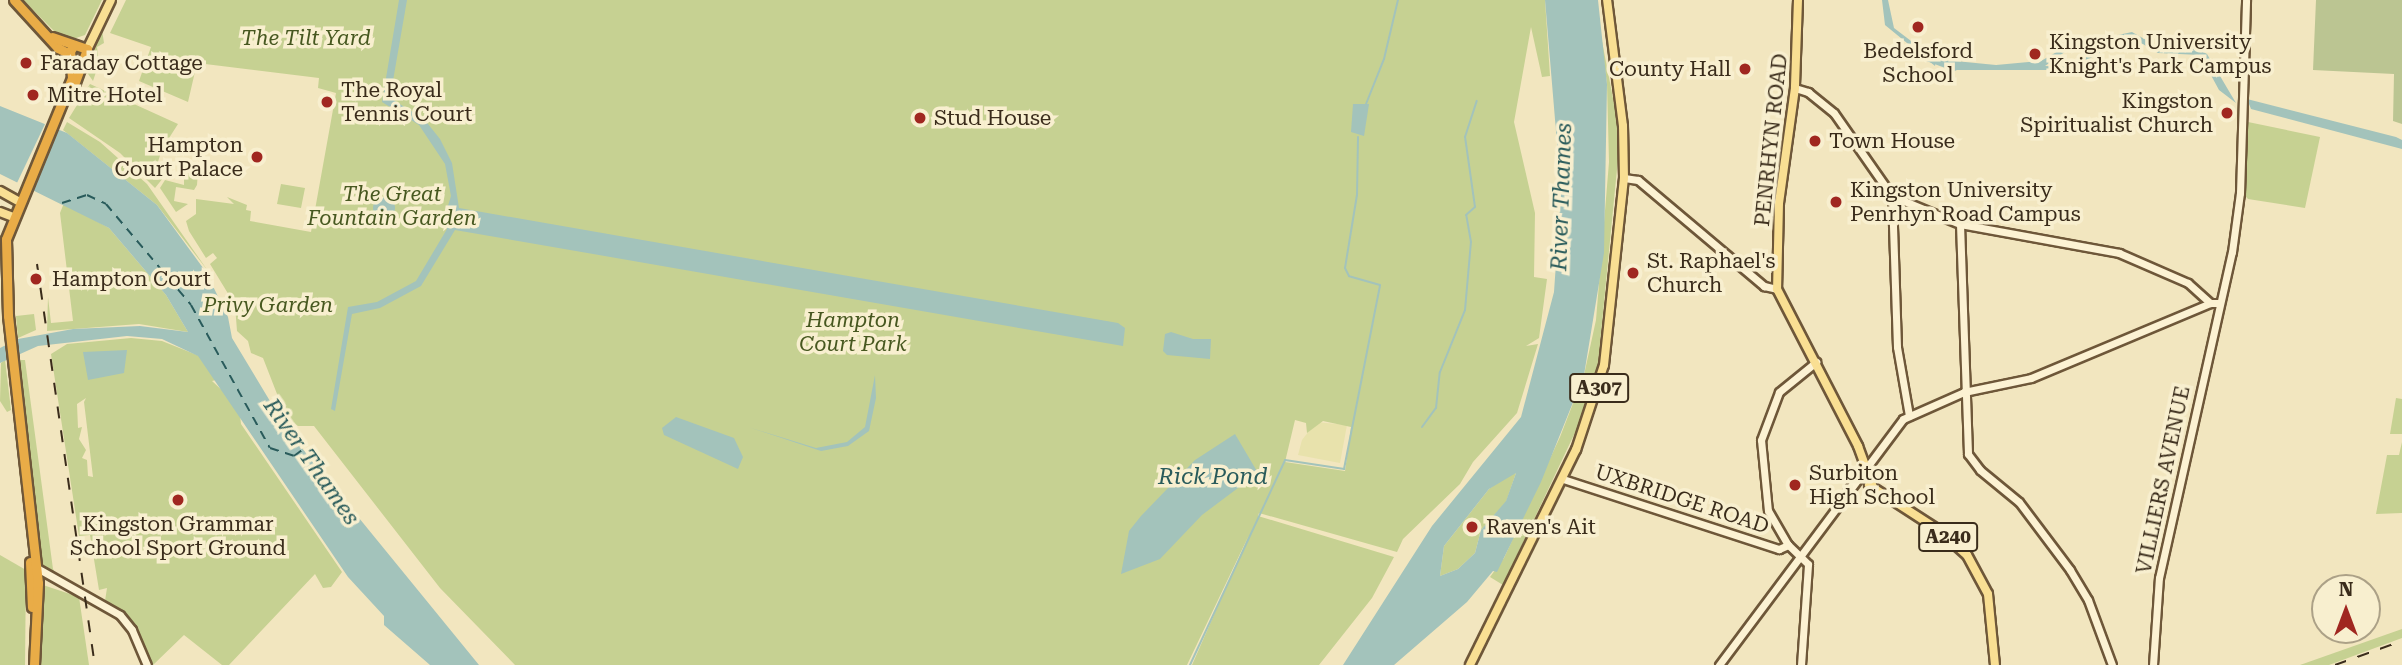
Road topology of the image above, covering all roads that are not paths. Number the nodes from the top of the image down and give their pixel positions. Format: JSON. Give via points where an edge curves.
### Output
{"nodes":[{"id":1,"x":14,"y":0,"type":"edge"},
{"id":2,"x":111,"y":0,"type":"edge"},
{"id":3,"x":1607,"y":0,"type":"edge"},
{"id":4,"x":1798,"y":0,"type":"edge"},
{"id":5,"x":1804,"y":0,"type":"edge"},
{"id":6,"x":2246,"y":0,"type":"edge"},
{"id":7,"x":1798,"y":36,"type":"junction"},
{"id":8,"x":77,"y":50,"type":"junction"},
{"id":9,"x":1795,"y":88,"type":"junction"},
{"id":10,"x":53,"y":125,"type":"junction"},
{"id":11,"x":1624,"y":178,"type":"junction"},
{"id":12,"x":0,"y":192,"type":"edge"},
{"id":13,"x":20,"y":195,"type":"junction"},
{"id":14,"x":1892,"y":196,"type":"junction"},
{"id":15,"x":0,"y":212,"type":"edge"},
{"id":16,"x":13,"y":217,"type":"junction"},
{"id":17,"x":1960,"y":224,"type":"junction"},
{"id":18,"x":3,"y":262,"type":"edge"},
{"id":19,"x":1777,"y":289,"type":"junction"},
{"id":20,"x":2210,"y":303,"type":"junction"},
{"id":21,"x":2220,"y":303,"type":"junction"},
{"id":22,"x":1816,"y":362,"type":"junction"},
{"id":23,"x":1964,"y":392,"type":"junction"},
{"id":24,"x":1909,"y":415,"type":"junction"},
{"id":25,"x":1887,"y":442,"type":"junction"},
{"id":26,"x":1856,"y":444,"type":"junction"},
{"id":27,"x":1862,"y":456,"type":"junction"},
{"id":28,"x":1873,"y":459,"type":"junction"},
{"id":29,"x":1865,"y":470,"type":"junction"},
{"id":30,"x":1563,"y":479,"type":"junction"},
{"id":31,"x":1788,"y":545,"type":"junction"},
{"id":32,"x":1800,"y":555,"type":"junction"},
{"id":33,"x":34,"y":566,"type":"junction"},
{"id":34,"x":53,"y":580,"type":"junction"},
{"id":35,"x":38,"y":583,"type":"junction"},
{"id":36,"x":33,"y":665,"type":"edge"},
{"id":37,"x":147,"y":665,"type":"edge"},
{"id":38,"x":1470,"y":665,"type":"edge"},
{"id":39,"x":1719,"y":665,"type":"edge"},
{"id":40,"x":1801,"y":665,"type":"edge"},
{"id":41,"x":1995,"y":665,"type":"edge"},
{"id":42,"x":2112,"y":665,"type":"edge"},
{"id":43,"x":2153,"y":665,"type":"edge"}],
"edges":[{"from":1,"to":8,"type":"highway","via":[[52,37]]},
{"from":2,"to":8,"type":"main road","via":[[94,34]]},
{"from":3,"to":11,"type":"main road","number":"A307","via":[[1623,126]]},
{"from":4,"to":7,"type":"main road","name":"PENRHYN ROAD","number":"A240"},
{"from":5,"to":7,"type":"main road","name":"PENRHYN ROAD","number":"A240"},
{"from":6,"to":21,"type":"street","name":"VILLIERS AVENUE","via":[[2239,201]]},
{"from":7,"to":9,"type":"main road","name":"PENRHYN ROAD","number":"A240"},
{"from":8,"to":10,"type":"highway","via":[[72,78]]},
{"from":8,"to":10,"type":"highway","via":[[83,60]]},
{"from":9,"to":14,"type":"street","via":[[1808,92],[1834,113]]},
{"from":9,"to":19,"type":"main road","name":"PENRHYN ROAD","number":"A240","via":[[1780,197]]},
{"from":10,"to":13,"type":"highway"},
{"from":11,"to":19,"type":"street","via":[[1638,180],[1764,286]]},
{"from":11,"to":30,"type":"main road","number":"A307","via":[[1604,365],[1586,426]]},
{"from":12,"to":13,"type":"main road"},
{"from":13,"to":16,"type":"highway"},
{"from":14,"to":17,"type":"street"},
{"from":14,"to":24,"type":"street","via":[[1898,364]]},
{"from":15,"to":16,"type":"main road"},
{"from":16,"to":18,"type":"highway"},
{"from":17,"to":20,"type":"street","via":[[2119,253],[2188,283]]},
{"from":17,"to":23,"type":"street"},
{"from":18,"to":33,"type":"highway"},
{"from":19,"to":22,"type":"main road","number":"A240"},
{"from":20,"to":21,"type":"street"},
{"from":20,"to":23,"type":"street","via":[[2031,378]]},
{"from":21,"to":43,"type":"street","name":"VILLIERS AVENUE","via":[[2159,579]]},
{"from":22,"to":26,"type":"main road","number":"A240"},
{"from":22,"to":31,"type":"street","via":[[1779,392],[1761,440],[1766,505]]},
{"from":23,"to":24,"type":"street"},
{"from":23,"to":42,"type":"street","via":[[1968,454],[2019,502],[2070,570],[2088,600]]},
{"from":24,"to":25,"type":"street"},
{"from":25,"to":28,"type":"street"},
{"from":25,"to":29,"type":"street"},
{"from":26,"to":27,"type":"main road","number":"A240"},
{"from":26,"to":29,"type":"main road","number":"A240"},
{"from":27,"to":28,"type":"main road"},
{"from":27,"to":29,"type":"main road","number":"A240"},
{"from":28,"to":29,"type":"street"},
{"from":29,"to":32,"type":"street"},
{"from":29,"to":41,"type":"main road","number":"A240","via":[[1873,486],[1968,555],[1989,594]]},
{"from":30,"to":31,"type":"street","name":"UXBRIDGE ROAD","via":[[1779,549]]},
{"from":30,"to":38,"type":"main road","number":"A307"},
{"from":31,"to":32,"type":"street"},
{"from":32,"to":39,"type":"street"},
{"from":32,"to":40,"type":"street","via":[[1809,568]]},
{"from":33,"to":34,"type":"street"},
{"from":33,"to":35,"type":"highway"},
{"from":33,"to":36,"type":"highway"},
{"from":34,"to":35,"type":"street"},
{"from":34,"to":37,"type":"street","via":[[120,615]]},
{"from":35,"to":36,"type":"highway"}]}
